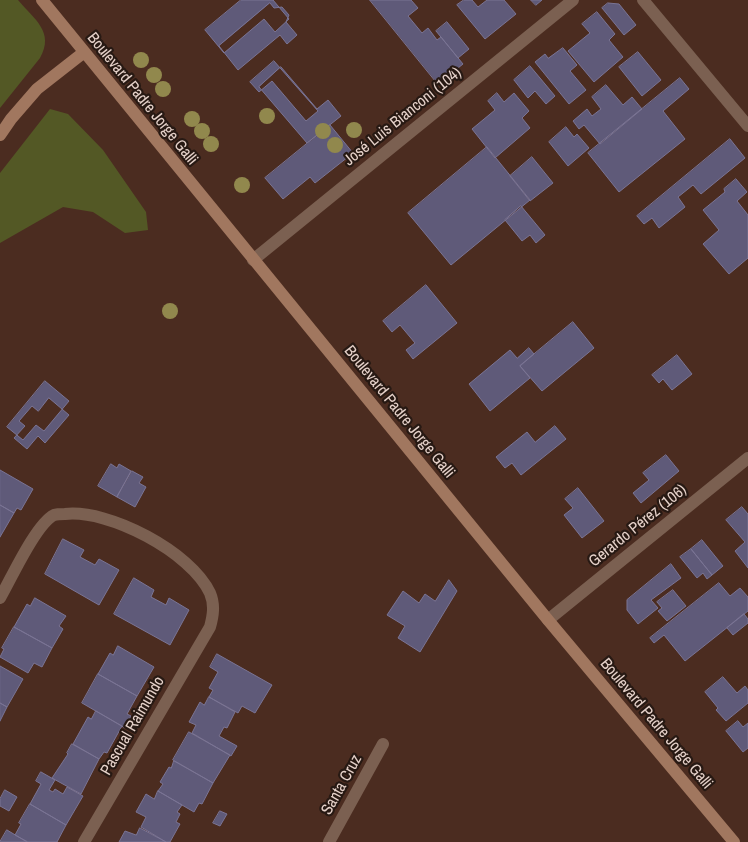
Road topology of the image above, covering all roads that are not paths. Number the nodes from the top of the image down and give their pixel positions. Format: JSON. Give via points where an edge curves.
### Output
{"nodes":[{"id":1,"x":42,"y":0,"type":"edge"},
{"id":2,"x":573,"y":0,"type":"edge"},
{"id":3,"x":644,"y":0,"type":"edge"},
{"id":4,"x":83,"y":53,"type":"junction"},
{"id":5,"x":748,"y":126,"type":"edge"},
{"id":6,"x":0,"y":135,"type":"edge"},
{"id":7,"x":253,"y":260,"type":"junction"},
{"id":8,"x":748,"y":458,"type":"edge"},
{"id":9,"x":0,"y":598,"type":"edge"},
{"id":10,"x":548,"y":620,"type":"junction"},
{"id":11,"x":383,"y":744,"type":"dead end"},
{"id":12,"x":84,"y":842,"type":"edge"},
{"id":13,"x":329,"y":842,"type":"edge"},
{"id":14,"x":734,"y":842,"type":"edge"}],
"edges":[{"from":1,"to":4,"type":"main road","name":"Boulevard Padre Jorge Galli"},
{"from":2,"to":7,"type":"street","name":"José Luis Bianconi (104)"},
{"from":3,"to":5,"type":"street"},
{"from":4,"to":6,"type":"main road","via":[[37,88]]},
{"from":4,"to":7,"type":"main road","name":"Boulevard Padre Jorge Galli"},
{"from":7,"to":10,"type":"main road","name":"Boulevard Padre Jorge Galli"},
{"from":8,"to":10,"type":"street","name":"Gerardo Pérez (106)"},
{"from":9,"to":12,"type":"street","name":"Pascual Raimundo","via":[[41,526],[54,515],[78,512],[114,521],[152,539],[197,575],[210,594],[214,612],[210,627]]},
{"from":10,"to":14,"type":"main road","name":"Boulevard Padre Jorge Galli"},
{"from":11,"to":13,"type":"street","name":"Santa Cruz"}]}
